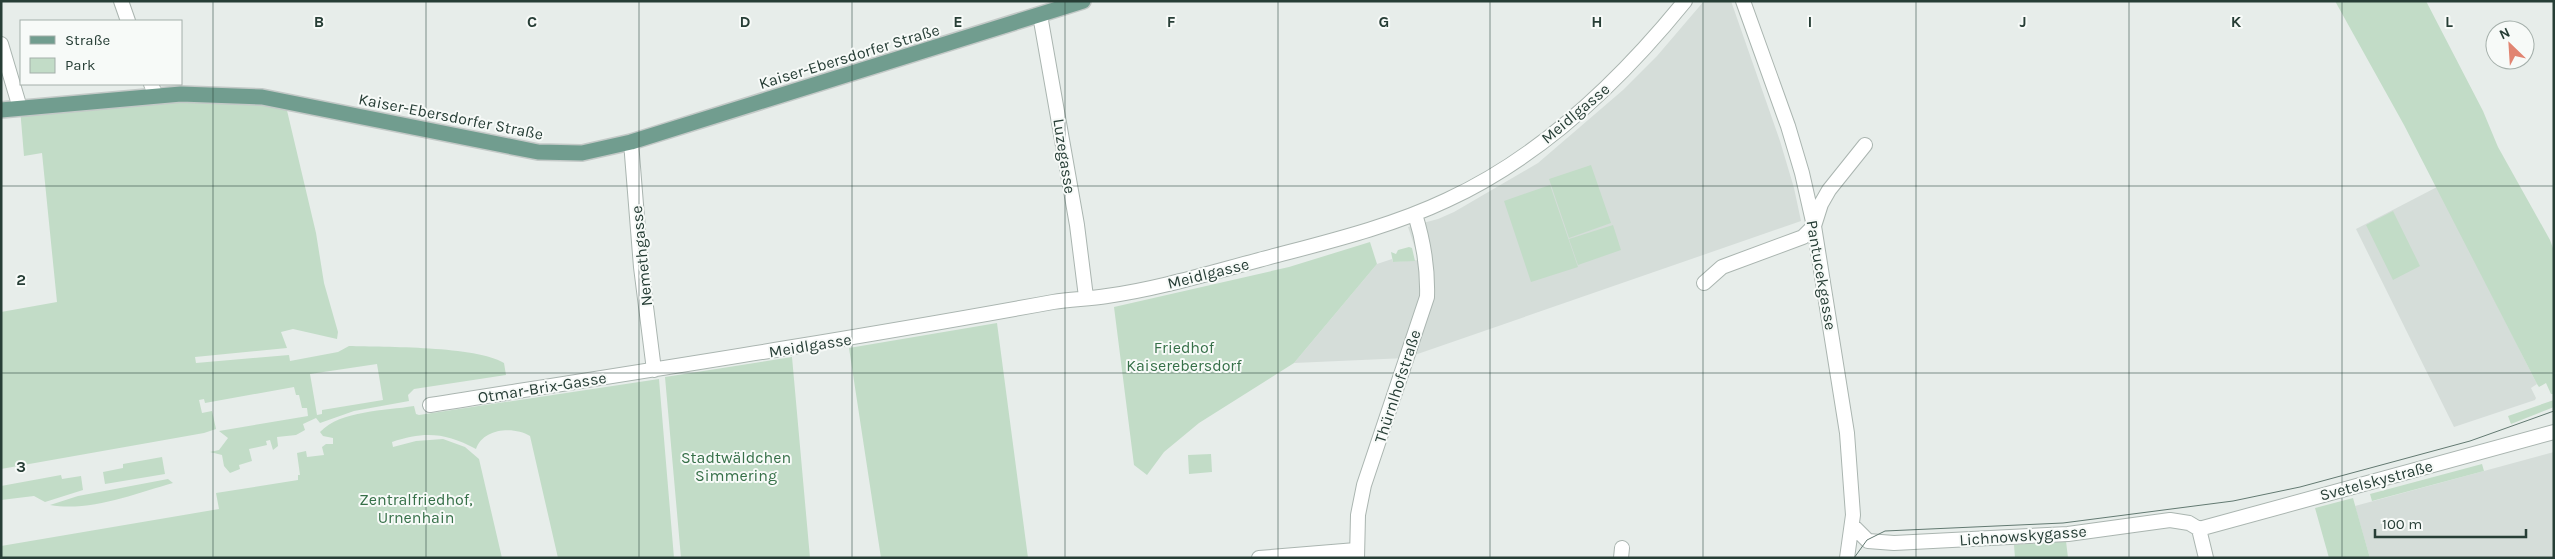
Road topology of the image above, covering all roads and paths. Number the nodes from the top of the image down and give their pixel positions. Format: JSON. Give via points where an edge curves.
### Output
{"nodes":[{"id":1,"x":121,"y":1,"type":"edge"},
{"id":2,"x":1084,"y":1,"type":"edge"},
{"id":3,"x":1685,"y":1,"type":"edge"},
{"id":4,"x":1743,"y":1,"type":"edge"},
{"id":5,"x":1040,"y":15,"type":"junction"},
{"id":6,"x":128,"y":20,"type":"edge"},
{"id":7,"x":1,"y":44,"type":"edge"},
{"id":8,"x":154,"y":90,"type":"edge"},
{"id":9,"x":20,"y":108,"type":"junction"},
{"id":10,"x":1,"y":110,"type":"edge"},
{"id":11,"x":631,"y":142,"type":"junction"},
{"id":12,"x":1864,"y":145,"type":"dead end"},
{"id":13,"x":1415,"y":214,"type":"junction"},
{"id":14,"x":1814,"y":226,"type":"junction"},
{"id":15,"x":1704,"y":282,"type":"dead end"},
{"id":16,"x":1086,"y":297,"type":"junction"},
{"id":17,"x":654,"y":370,"type":"junction"},
{"id":18,"x":430,"y":405,"type":"dead end"},
{"id":19,"x":2554,"y":432,"type":"edge"},
{"id":20,"x":1852,"y":525,"type":"junction"},
{"id":21,"x":2199,"y":528,"type":"junction"},
{"id":22,"x":1357,"y":554,"type":"edge"},
{"id":23,"x":1259,"y":558,"type":"edge"},
{"id":24,"x":1847,"y":558,"type":"edge"},
{"id":25,"x":2206,"y":558,"type":"edge"}],
"edges":[{"from":1,"to":6,"type":"street"},
{"from":2,"to":5,"type":"main road","name":"Kaiser-Ebersdorfer Straße"},
{"from":3,"to":13,"type":"street","name":"Meidlgasse","via":[[1618,77],[1577,114],[1524,154],[1472,187]]},
{"from":4,"to":14,"type":"street","name":"Pantucekgasse","via":[[1788,126]]},
{"from":5,"to":11,"type":"main road","name":"Kaiser-Ebersdorfer Straße"},
{"from":5,"to":16,"type":"street","name":"Luzegasse","via":[[1077,225]]},
{"from":7,"to":9,"type":"street"},
{"from":8,"to":9,"type":"main road","name":"Kaiser-Ebersdorfer Straße"},
{"from":8,"to":11,"type":"main road","name":"Kaiser-Ebersdorfer Straße","via":[[262,98],[538,152],[582,153]]},
{"from":9,"to":10,"type":"main road","name":"Kaiser-Ebersdorfer Straße"},
{"from":11,"to":17,"type":"street","name":"Nemethgasse","via":[[641,267]]},
{"from":12,"to":14,"type":"street","via":[[1821,204]]},
{"from":13,"to":16,"type":"street","name":"Meidlgasse","via":[[1215,272],[1106,296]]},
{"from":13,"to":22,"type":"street","name":"Thürnlhofstraße","via":[[1425,247],[1427,297],[1364,484],[1358,515]]},
{"from":14,"to":15,"type":"street","via":[[1804,237],[1722,266]]},
{"from":14,"to":20,"type":"street","name":"Pantucekgasse","via":[[1844,407]]},
{"from":16,"to":17,"type":"street","name":"Meidlgasse"},
{"from":17,"to":18,"type":"street","name":"Otmar-Brix-Gasse"},
{"from":19,"to":21,"type":"street","name":"Svetelskystraße"},
{"from":20,"to":21,"type":"street","name":"Lichnowskygasse","via":[[1868,541],[1894,543],[2059,534],[2170,520]]},
{"from":20,"to":24,"type":"street","name":"Pantucekgasse"},
{"from":21,"to":25,"type":"street"},
{"from":22,"to":23,"type":"street"}]}
